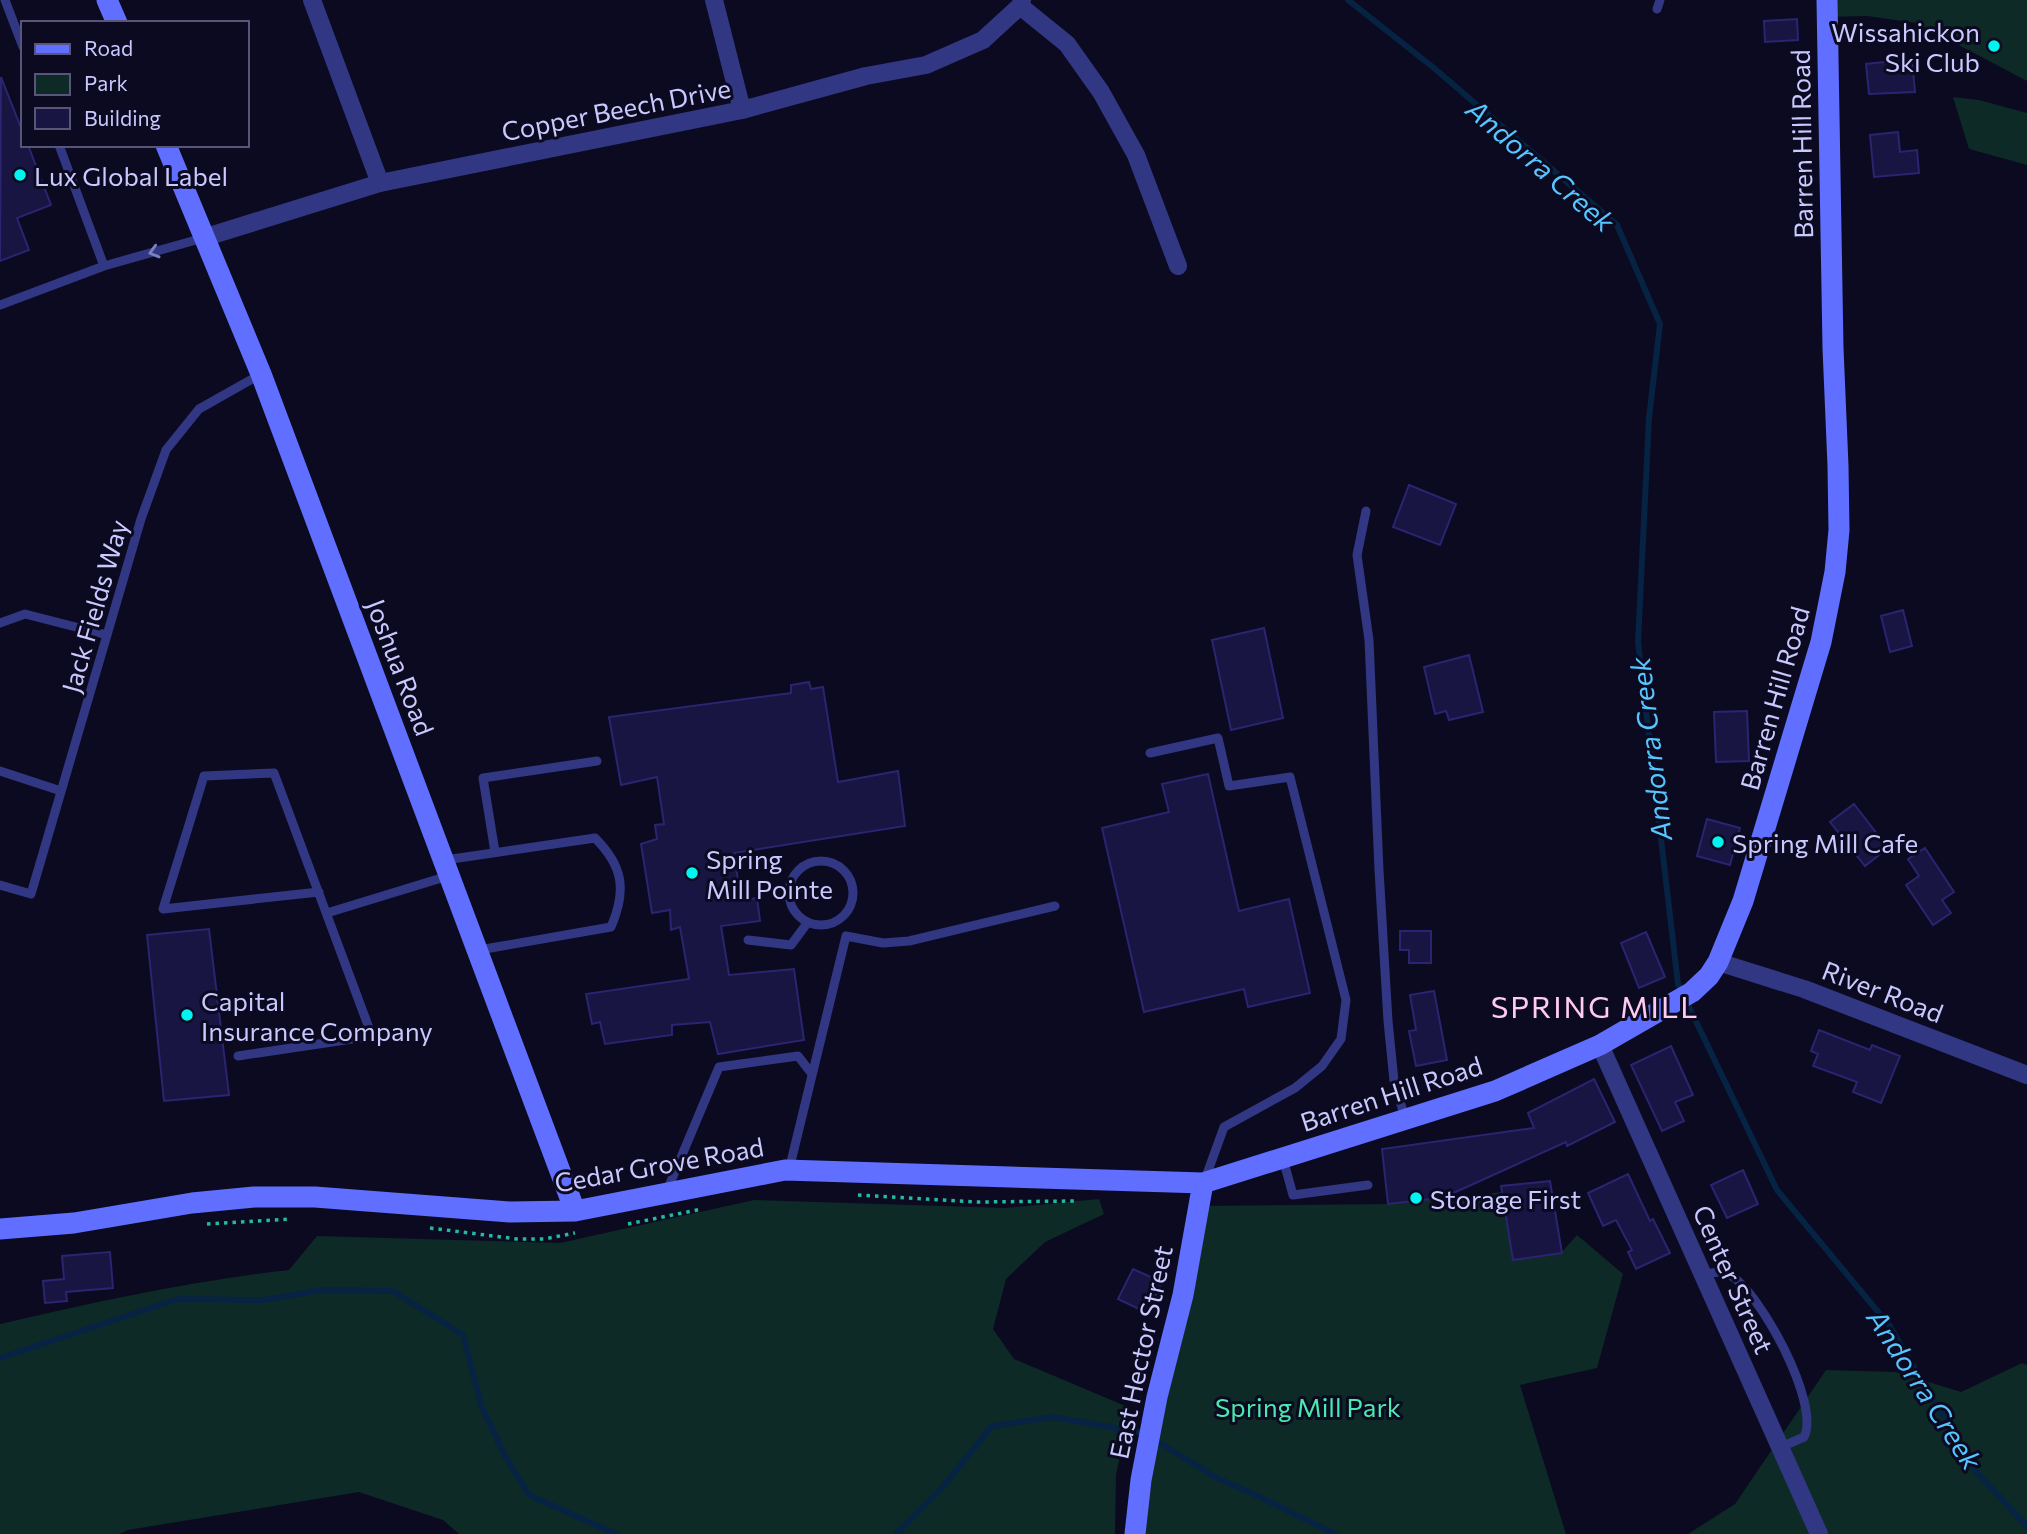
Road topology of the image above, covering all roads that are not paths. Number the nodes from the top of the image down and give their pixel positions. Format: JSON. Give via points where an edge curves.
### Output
{"nodes":[{"id":1,"x":5,"y":0,"type":"edge"},
{"id":2,"x":107,"y":0,"type":"edge"},
{"id":3,"x":313,"y":0,"type":"edge"},
{"id":4,"x":714,"y":0,"type":"edge"},
{"id":5,"x":1827,"y":0,"type":"edge"},
{"id":6,"x":1021,"y":3,"type":"edge"},
{"id":7,"x":116,"y":21,"type":"edge"},
{"id":8,"x":21,"y":42,"type":"edge"},
{"id":9,"x":742,"y":110,"type":"junction"},
{"id":10,"x":60,"y":147,"type":"edge"},
{"id":11,"x":167,"y":147,"type":"edge"},
{"id":12,"x":380,"y":183,"type":"junction"},
{"id":13,"x":203,"y":238,"type":"junction"},
{"id":14,"x":1178,"y":265,"type":"dead end"},
{"id":15,"x":104,"y":266,"type":"junction"},
{"id":16,"x":0,"y":305,"type":"edge"},
{"id":17,"x":261,"y":374,"type":"junction"},
{"id":18,"x":1366,"y":511,"type":"dead end"},
{"id":19,"x":0,"y":623,"type":"edge"},
{"id":20,"x":107,"y":635,"type":"junction"},
{"id":21,"x":1150,"y":753,"type":"dead end"},
{"id":22,"x":597,"y":761,"type":"dead end"},
{"id":23,"x":0,"y":771,"type":"edge"},
{"id":24,"x":61,"y":791,"type":"junction"},
{"id":25,"x":495,"y":852,"type":"junction"},
{"id":26,"x":446,"y":868,"type":"junction"},
{"id":27,"x":0,"y":885,"type":"edge"},
{"id":28,"x":319,"y":892,"type":"junction"},
{"id":29,"x":1055,"y":906,"type":"dead end"},
{"id":30,"x":327,"y":913,"type":"junction"},
{"id":31,"x":837,"y":921,"type":"junction"},
{"id":32,"x":808,"y":922,"type":"junction"},
{"id":33,"x":846,"y":936,"type":"junction"},
{"id":34,"x":748,"y":940,"type":"dead end"},
{"id":35,"x":477,"y":950,"type":"junction"},
{"id":36,"x":1718,"y":962,"type":"junction"},
{"id":37,"x":1600,"y":1045,"type":"junction"},
{"id":38,"x":238,"y":1056,"type":"dead end"},
{"id":39,"x":812,"y":1074,"type":"junction"},
{"id":40,"x":2027,"y":1075,"type":"edge"},
{"id":41,"x":1405,"y":1118,"type":"junction"},
{"id":42,"x":1282,"y":1157,"type":"junction"},
{"id":43,"x":789,"y":1170,"type":"junction"},
{"id":44,"x":1203,"y":1183,"type":"junction"},
{"id":45,"x":1368,"y":1185,"type":"dead end"},
{"id":46,"x":666,"y":1193,"type":"junction"},
{"id":47,"x":575,"y":1211,"type":"junction"},
{"id":48,"x":0,"y":1229,"type":"edge"},
{"id":49,"x":1703,"y":1275,"type":"junction"},
{"id":50,"x":1781,"y":1447,"type":"junction"},
{"id":51,"x":1135,"y":1534,"type":"edge"},
{"id":52,"x":1819,"y":1534,"type":"edge"}],
"edges":[{"from":1,"to":8,"type":"lane"},
{"from":2,"to":7,"type":"main road"},
{"from":3,"to":12,"type":"street"},
{"from":4,"to":9,"type":"street"},
{"from":5,"to":36,"type":"main road","name":"Barren Hill Road","via":[[1839,530],[1835,572],[1795,733],[1743,901]]},
{"from":6,"to":9,"type":"street","name":"Copper Beech Drive","via":[[983,40],[926,65],[866,76]]},
{"from":6,"to":14,"type":"street","via":[[1067,44],[1101,92],[1136,155]]},
{"from":9,"to":12,"type":"street","name":"Copper Beech Drive"},
{"from":10,"to":15,"type":"lane"},
{"from":11,"to":13,"type":"main road","name":"Joshua Road"},
{"from":12,"to":13,"type":"street","name":"Copper Beech Drive"},
{"from":13,"to":15,"type":"lane","one_way":true},
{"from":13,"to":17,"type":"main road","name":"Joshua Road"},
{"from":15,"to":16,"type":"lane"},
{"from":17,"to":20,"type":"lane","name":"Jack Fields Way","via":[[199,409],[166,450]]},
{"from":17,"to":26,"type":"main road","name":"Joshua Road"},
{"from":18,"to":41,"type":"lane","via":[[1357,555],[1369,640],[1388,1021],[1394,1081]]},
{"from":19,"to":20,"type":"lane","via":[[25,614]]},
{"from":20,"to":24,"type":"lane","name":"Jack Fields Way"},
{"from":21,"to":44,"type":"lane","via":[[1218,738],[1228,786],[1290,777],[1346,1000],[1342,1039],[1322,1066],[1295,1088],[1224,1127]]},
{"from":22,"to":25,"type":"lane","via":[[483,778]]},
{"from":23,"to":24,"type":"lane"},
{"from":24,"to":27,"type":"lane","name":"Jack Fields Way","via":[[31,894]]},
{"from":25,"to":26,"type":"lane"},
{"from":25,"to":35,"type":"lane","via":[[595,838],[618,869],[619,908],[611,926]]},
{"from":26,"to":30,"type":"lane"},
{"from":26,"to":35,"type":"main road","name":"Joshua Road"},
{"from":28,"to":28,"type":"lane","via":[[274,773],[204,776],[163,909]]},
{"from":28,"to":30,"type":"lane"},
{"from":29,"to":33,"type":"lane","via":[[909,941],[883,943]]},
{"from":30,"to":38,"type":"lane","via":[[372,1036]]},
{"from":31,"to":32,"type":"lane","via":[[828,925]]},
{"from":31,"to":32,"type":"lane","via":[[850,906],[853,886],[835,863],[815,861],[797,871],[789,889],[793,908]]},
{"from":31,"to":33,"type":"lane"},
{"from":32,"to":34,"type":"lane","via":[[791,945]]},
{"from":33,"to":39,"type":"lane"},
{"from":35,"to":47,"type":"main road","name":"Joshua Road"},
{"from":36,"to":37,"type":"main road","name":"Barren Hill Road","via":[[1702,984]]},
{"from":36,"to":40,"type":"street","name":"River Road","via":[[1804,989]]},
{"from":37,"to":41,"type":"main road","name":"Barren Hill Road","via":[[1495,1091]]},
{"from":37,"to":49,"type":"street","name":"Center Street"},
{"from":39,"to":43,"type":"lane"},
{"from":39,"to":46,"type":"lane","via":[[798,1056],[719,1066]]},
{"from":41,"to":42,"type":"main road","name":"Barren Hill Road"},
{"from":42,"to":44,"type":"main road","name":"Barren Hill Road"},
{"from":42,"to":45,"type":"lane","via":[[1293,1195]]},
{"from":43,"to":44,"type":"main road","name":"Cedar Grove Road"},
{"from":43,"to":46,"type":"main road","name":"Cedar Grove Road"},
{"from":44,"to":51,"type":"main road","name":"East Hector Street","via":[[1183,1295],[1157,1397]]},
{"from":46,"to":47,"type":"main road","name":"Cedar Grove Road"},
{"from":47,"to":48,"type":"main road","name":"Cedar Grove Road","via":[[510,1212],[315,1197],[254,1197]]},
{"from":49,"to":50,"type":"street","name":"Center Street"},
{"from":49,"to":50,"type":"lane","via":[[1722,1272],[1737,1280],[1789,1356],[1807,1429],[1804,1437]]},
{"from":50,"to":52,"type":"street","name":"Center Street"}]}
